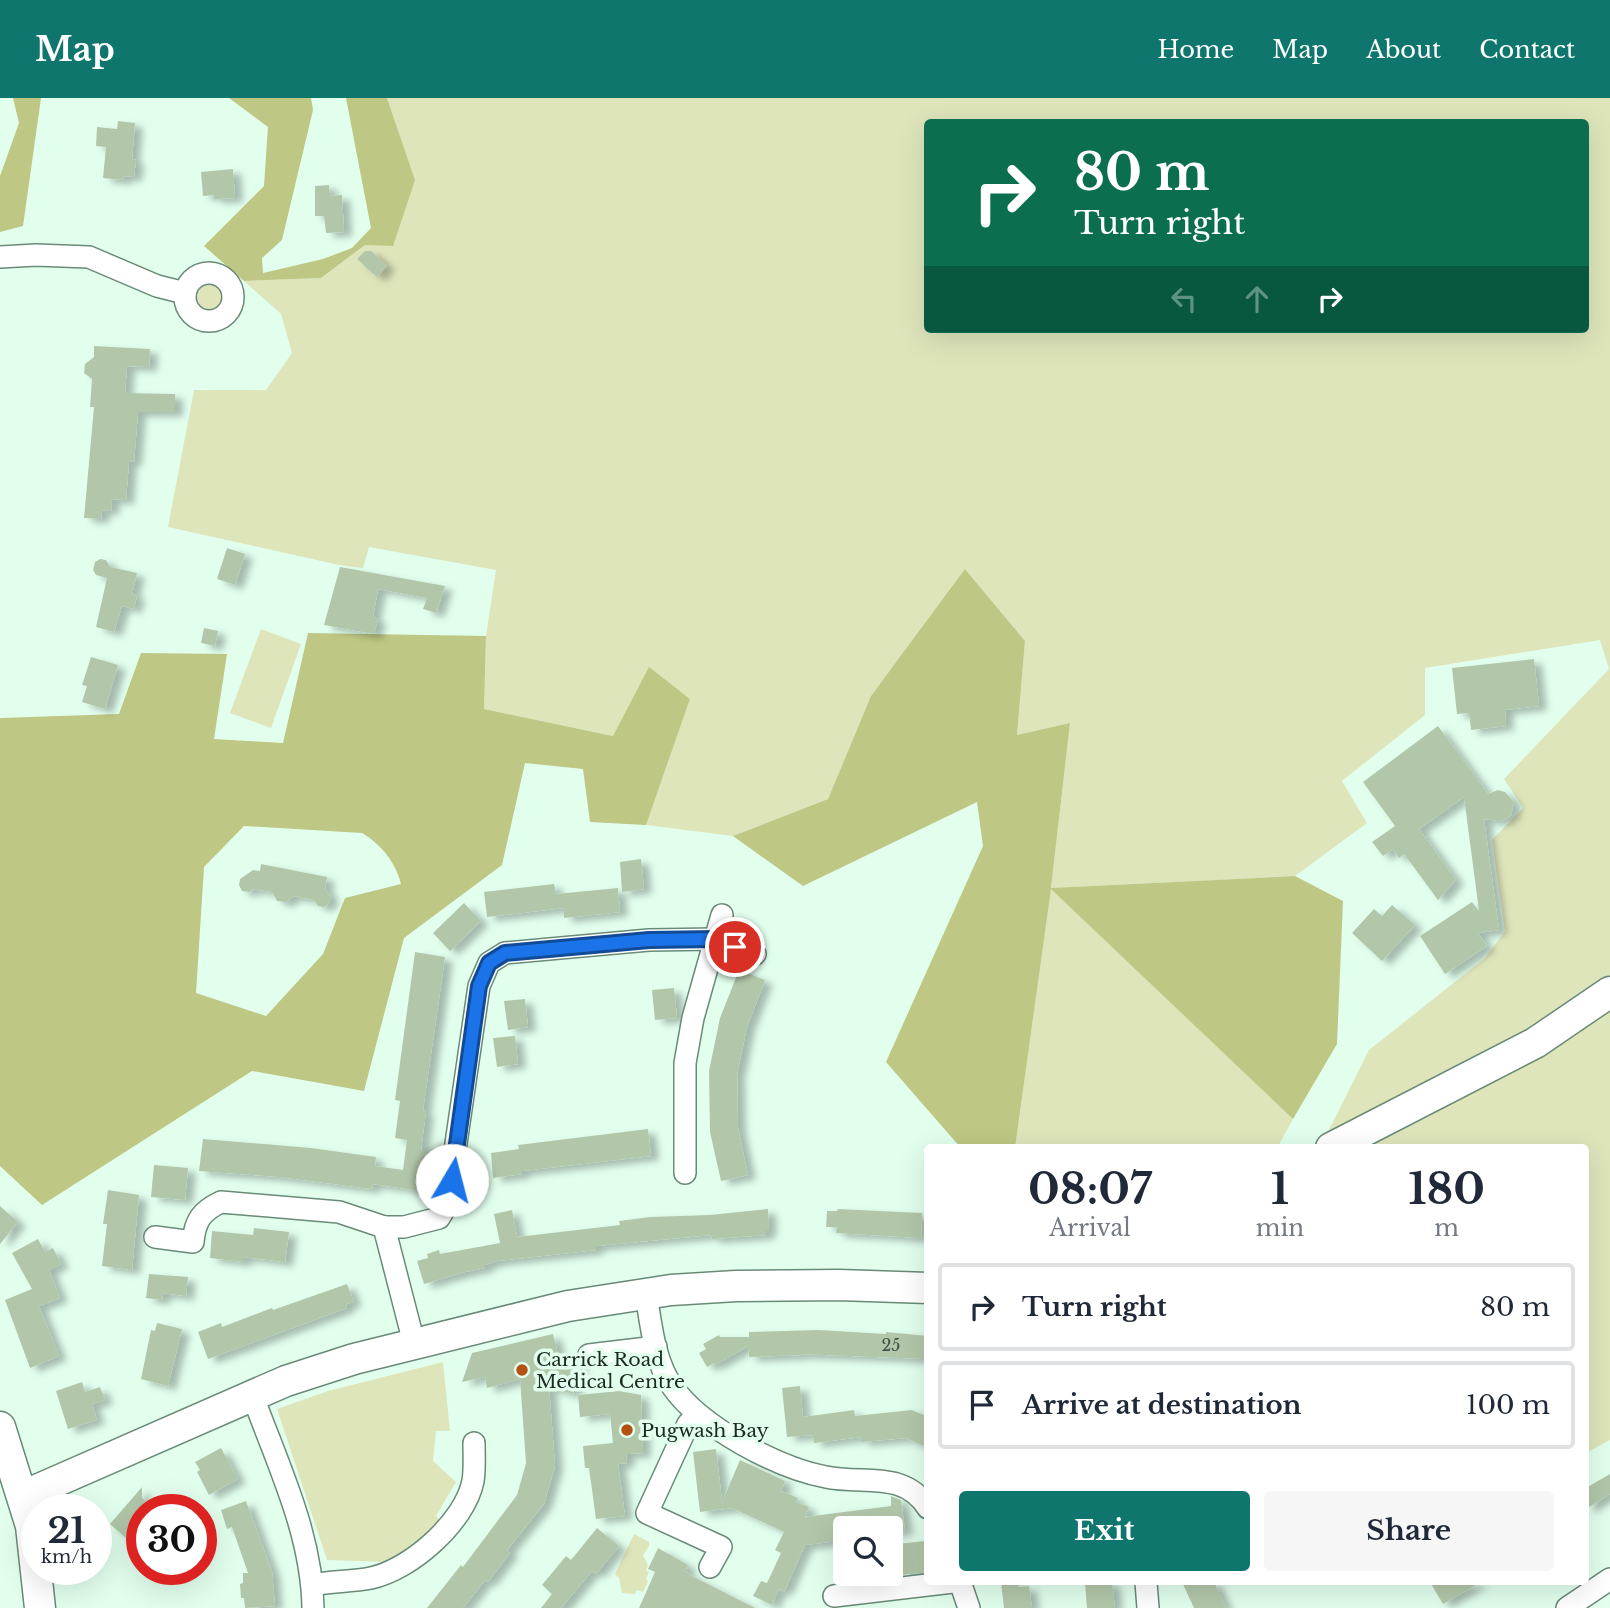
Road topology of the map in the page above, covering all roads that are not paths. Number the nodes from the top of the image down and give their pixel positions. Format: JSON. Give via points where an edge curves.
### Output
{"nodes":[{"id":1,"x":0,"y":257,"type":"edge"},
{"id":2,"x":185,"y":293,"type":"dead end"},
{"id":3,"x":722,"y":915,"type":"dead end"},
{"id":4,"x":716,"y":939,"type":"junction"},
{"id":5,"x":755,"y":954,"type":"dead end"},
{"id":6,"x":1610,"y":992,"type":"edge"},
{"id":7,"x":1339,"y":1144,"type":"edge"},
{"id":8,"x":685,"y":1173,"type":"dead end"},
{"id":9,"x":384,"y":1227,"type":"junction"},
{"id":10,"x":155,"y":1237,"type":"dead end"},
{"id":11,"x":924,"y":1288,"type":"edge"},
{"id":12,"x":646,"y":1294,"type":"junction"},
{"id":13,"x":414,"y":1343,"type":"junction"},
{"id":14,"x":656,"y":1347,"type":"junction"},
{"id":15,"x":589,"y":1355,"type":"dead end"},
{"id":16,"x":252,"y":1394,"type":"junction"},
{"id":17,"x":697,"y":1414,"type":"junction"},
{"id":18,"x":0,"y":1427,"type":"edge"},
{"id":19,"x":474,"y":1443,"type":"dead end"},
{"id":20,"x":22,"y":1494,"type":"edge"},
{"id":21,"x":27,"y":1494,"type":"edge"},
{"id":22,"x":924,"y":1503,"type":"edge"},
{"id":23,"x":710,"y":1567,"type":"dead end"},
{"id":24,"x":1610,"y":1579,"type":"edge"},
{"id":25,"x":37,"y":1585,"type":"edge"},
{"id":26,"x":312,"y":1585,"type":"junction"},
{"id":27,"x":928,"y":1585,"type":"edge"},
{"id":28,"x":961,"y":1585,"type":"edge"},
{"id":29,"x":1146,"y":1585,"type":"edge"},
{"id":30,"x":834,"y":1596,"type":"dead end"},
{"id":31,"x":40,"y":1608,"type":"edge"},
{"id":32,"x":313,"y":1608,"type":"edge"},
{"id":33,"x":969,"y":1608,"type":"edge"},
{"id":34,"x":1149,"y":1608,"type":"edge"},
{"id":35,"x":1567,"y":1608,"type":"edge"}],
"edges":[{"from":1,"to":2,"type":"street","via":[[89,257]]},
{"from":3,"to":4,"type":"street"},
{"from":4,"to":5,"type":"street"},
{"from":4,"to":8,"type":"street","via":[[685,1063]]},
{"from":4,"to":9,"type":"street","via":[[505,953],[489,963],[479,986],[447,1205],[439,1218]]},
{"from":6,"to":7,"type":"street","via":[[1535,1043]]},
{"from":9,"to":10,"type":"street","via":[[339,1212],[220,1202],[205,1209],[193,1242]]},
{"from":9,"to":13,"type":"street"},
{"from":11,"to":12,"type":"street","via":[[770,1285]]},
{"from":12,"to":13,"type":"street","via":[[568,1306]]},
{"from":12,"to":14,"type":"street"},
{"from":13,"to":16,"type":"street"},
{"from":14,"to":15,"type":"street"},
{"from":14,"to":17,"type":"street","via":[[671,1385]]},
{"from":16,"to":21,"type":"street"},
{"from":16,"to":26,"type":"street","via":[[291,1501]]},
{"from":17,"to":22,"type":"street","via":[[783,1464],[826,1477],[899,1484],[914,1490]]},
{"from":17,"to":23,"type":"street","via":[[688,1424],[647,1513],[721,1547]]},
{"from":18,"to":20,"type":"street"},
{"from":19,"to":26,"type":"street","via":[[470,1491],[454,1521],[428,1546],[395,1570]]},
{"from":24,"to":35,"type":"street"},
{"from":25,"to":31,"type":"street"},
{"from":26,"to":32,"type":"street"},
{"from":27,"to":30,"type":"street"},
{"from":28,"to":33,"type":"street"},
{"from":29,"to":34,"type":"street"}]}
